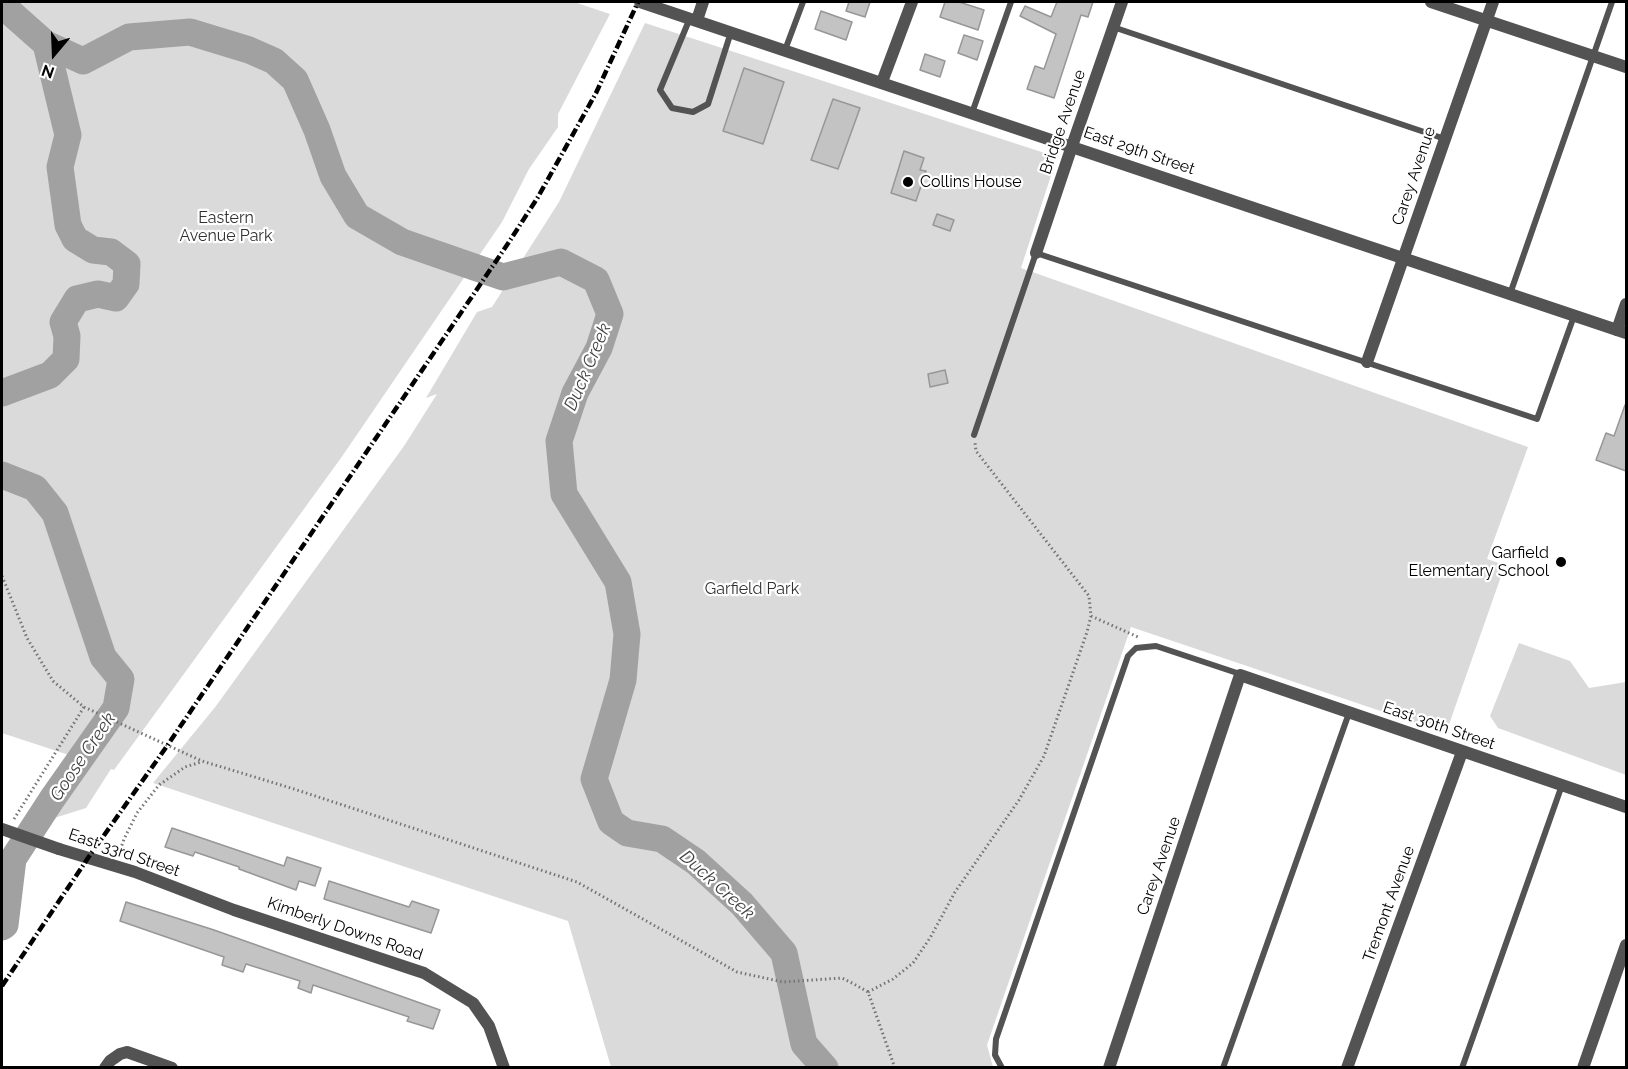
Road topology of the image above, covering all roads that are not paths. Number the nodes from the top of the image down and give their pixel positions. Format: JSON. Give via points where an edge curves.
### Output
{"nodes":[{"id":1,"x":640,"y":2,"type":"edge"},
{"id":2,"x":703,"y":2,"type":"edge"},
{"id":3,"x":802,"y":2,"type":"edge"},
{"id":4,"x":912,"y":2,"type":"edge"},
{"id":5,"x":1011,"y":2,"type":"edge"},
{"id":6,"x":1122,"y":2,"type":"edge"},
{"id":7,"x":1431,"y":2,"type":"edge"},
{"id":8,"x":1493,"y":2,"type":"edge"},
{"id":9,"x":1612,"y":2,"type":"edge"},
{"id":10,"x":693,"y":19,"type":"junction"},
{"id":11,"x":1487,"y":20,"type":"junction"},
{"id":12,"x":1113,"y":27,"type":"junction"},
{"id":13,"x":731,"y":32,"type":"junction"},
{"id":14,"x":785,"y":50,"type":"junction"},
{"id":15,"x":1594,"y":56,"type":"junction"},
{"id":16,"x":1626,"y":67,"type":"edge"},
{"id":17,"x":882,"y":82,"type":"junction"},
{"id":18,"x":972,"y":112,"type":"junction"},
{"id":19,"x":1445,"y":139,"type":"junction"},
{"id":20,"x":1072,"y":146,"type":"junction"},
{"id":21,"x":1036,"y":253,"type":"junction"},
{"id":22,"x":1404,"y":257,"type":"junction"},
{"id":23,"x":1510,"y":294,"type":"junction"},
{"id":24,"x":1626,"y":304,"type":"edge"},
{"id":25,"x":1574,"y":316,"type":"junction"},
{"id":26,"x":1622,"y":331,"type":"edge"},
{"id":27,"x":1367,"y":362,"type":"junction"},
{"id":28,"x":974,"y":435,"type":"road end"},
{"id":29,"x":1240,"y":675,"type":"junction"},
{"id":30,"x":1349,"y":712,"type":"junction"},
{"id":31,"x":1462,"y":752,"type":"junction"},
{"id":32,"x":1562,"y":785,"type":"junction"},
{"id":33,"x":1626,"y":807,"type":"edge"},
{"id":34,"x":5,"y":829,"type":"edge"},
{"id":35,"x":234,"y":910,"type":"joint"},
{"id":36,"x":1626,"y":945,"type":"edge"},
{"id":37,"x":105,"y":1068,"type":"edge"},
{"id":38,"x":172,"y":1068,"type":"edge"},
{"id":39,"x":504,"y":1068,"type":"edge"},
{"id":40,"x":1002,"y":1068,"type":"edge"},
{"id":41,"x":1109,"y":1068,"type":"edge"},
{"id":42,"x":1223,"y":1068,"type":"edge"},
{"id":43,"x":1347,"y":1068,"type":"edge"},
{"id":44,"x":1462,"y":1068,"type":"edge"},
{"id":45,"x":1583,"y":1068,"type":"edge"}],
"edges":[{"from":1,"to":10,"type":"street","name":"East 29th Street"},
{"from":2,"to":10,"type":"street"},
{"from":3,"to":14,"type":"lane"},
{"from":4,"to":17,"type":"street"},
{"from":5,"to":18,"type":"lane"},
{"from":6,"to":12,"type":"street","name":"Bridge Avenue"},
{"from":7,"to":11,"type":"street"},
{"from":8,"to":11,"type":"street","name":"Carey Avenue"},
{"from":9,"to":15,"type":"lane"},
{"from":10,"to":13,"type":"street","name":"East 29th Street"},
{"from":10,"to":13,"type":"lane","via":[[660,90],[672,108],[693,112],[708,104]]},
{"from":11,"to":15,"type":"street"},
{"from":11,"to":19,"type":"street","name":"Carey Avenue"},
{"from":12,"to":19,"type":"lane"},
{"from":12,"to":20,"type":"street","name":"Bridge Avenue"},
{"from":13,"to":14,"type":"street","name":"East 29th Street"},
{"from":14,"to":17,"type":"street","name":"East 29th Street"},
{"from":15,"to":16,"type":"street"},
{"from":15,"to":23,"type":"lane"},
{"from":17,"to":18,"type":"street","name":"East 29th Street"},
{"from":18,"to":20,"type":"street","name":"East 29th Street"},
{"from":19,"to":22,"type":"street","name":"Carey Avenue"},
{"from":20,"to":21,"type":"street","name":"Bridge Avenue"},
{"from":20,"to":22,"type":"street","name":"East 29th Street"},
{"from":21,"to":27,"type":"lane"},
{"from":21,"to":28,"type":"lane"},
{"from":22,"to":23,"type":"street","name":"East 29th Street"},
{"from":22,"to":27,"type":"street","name":"Carey Avenue"},
{"from":23,"to":25,"type":"street","name":"East 29th Street"},
{"from":24,"to":26,"type":"street"},
{"from":25,"to":26,"type":"street","name":"East 29th Street"},
{"from":25,"to":27,"type":"lane","via":[[1537,419]]},
{"from":29,"to":30,"type":"street","name":"East 30th Street"},
{"from":29,"to":40,"type":"lane","via":[[1156,646],[1136,648],[1128,656],[996,1039],[996,1055]]},
{"from":29,"to":41,"type":"street","name":"Carey Avenue"},
{"from":30,"to":31,"type":"street","name":"East 30th Street"},
{"from":30,"to":42,"type":"lane"},
{"from":31,"to":32,"type":"street","name":"East 30th Street"},
{"from":31,"to":43,"type":"street","name":"Tremont Avenue"},
{"from":32,"to":33,"type":"street","name":"East 30th Street"},
{"from":32,"to":44,"type":"lane"},
{"from":34,"to":35,"type":"street","name":"East 33rd Street","bridge":true},
{"from":35,"to":39,"type":"street","name":"Kimberly Downs Road","via":[[424,973],[473,1003],[489,1026]]},
{"from":36,"to":45,"type":"street"},
{"from":37,"to":38,"type":"street","via":[[127,1052]]}]}
